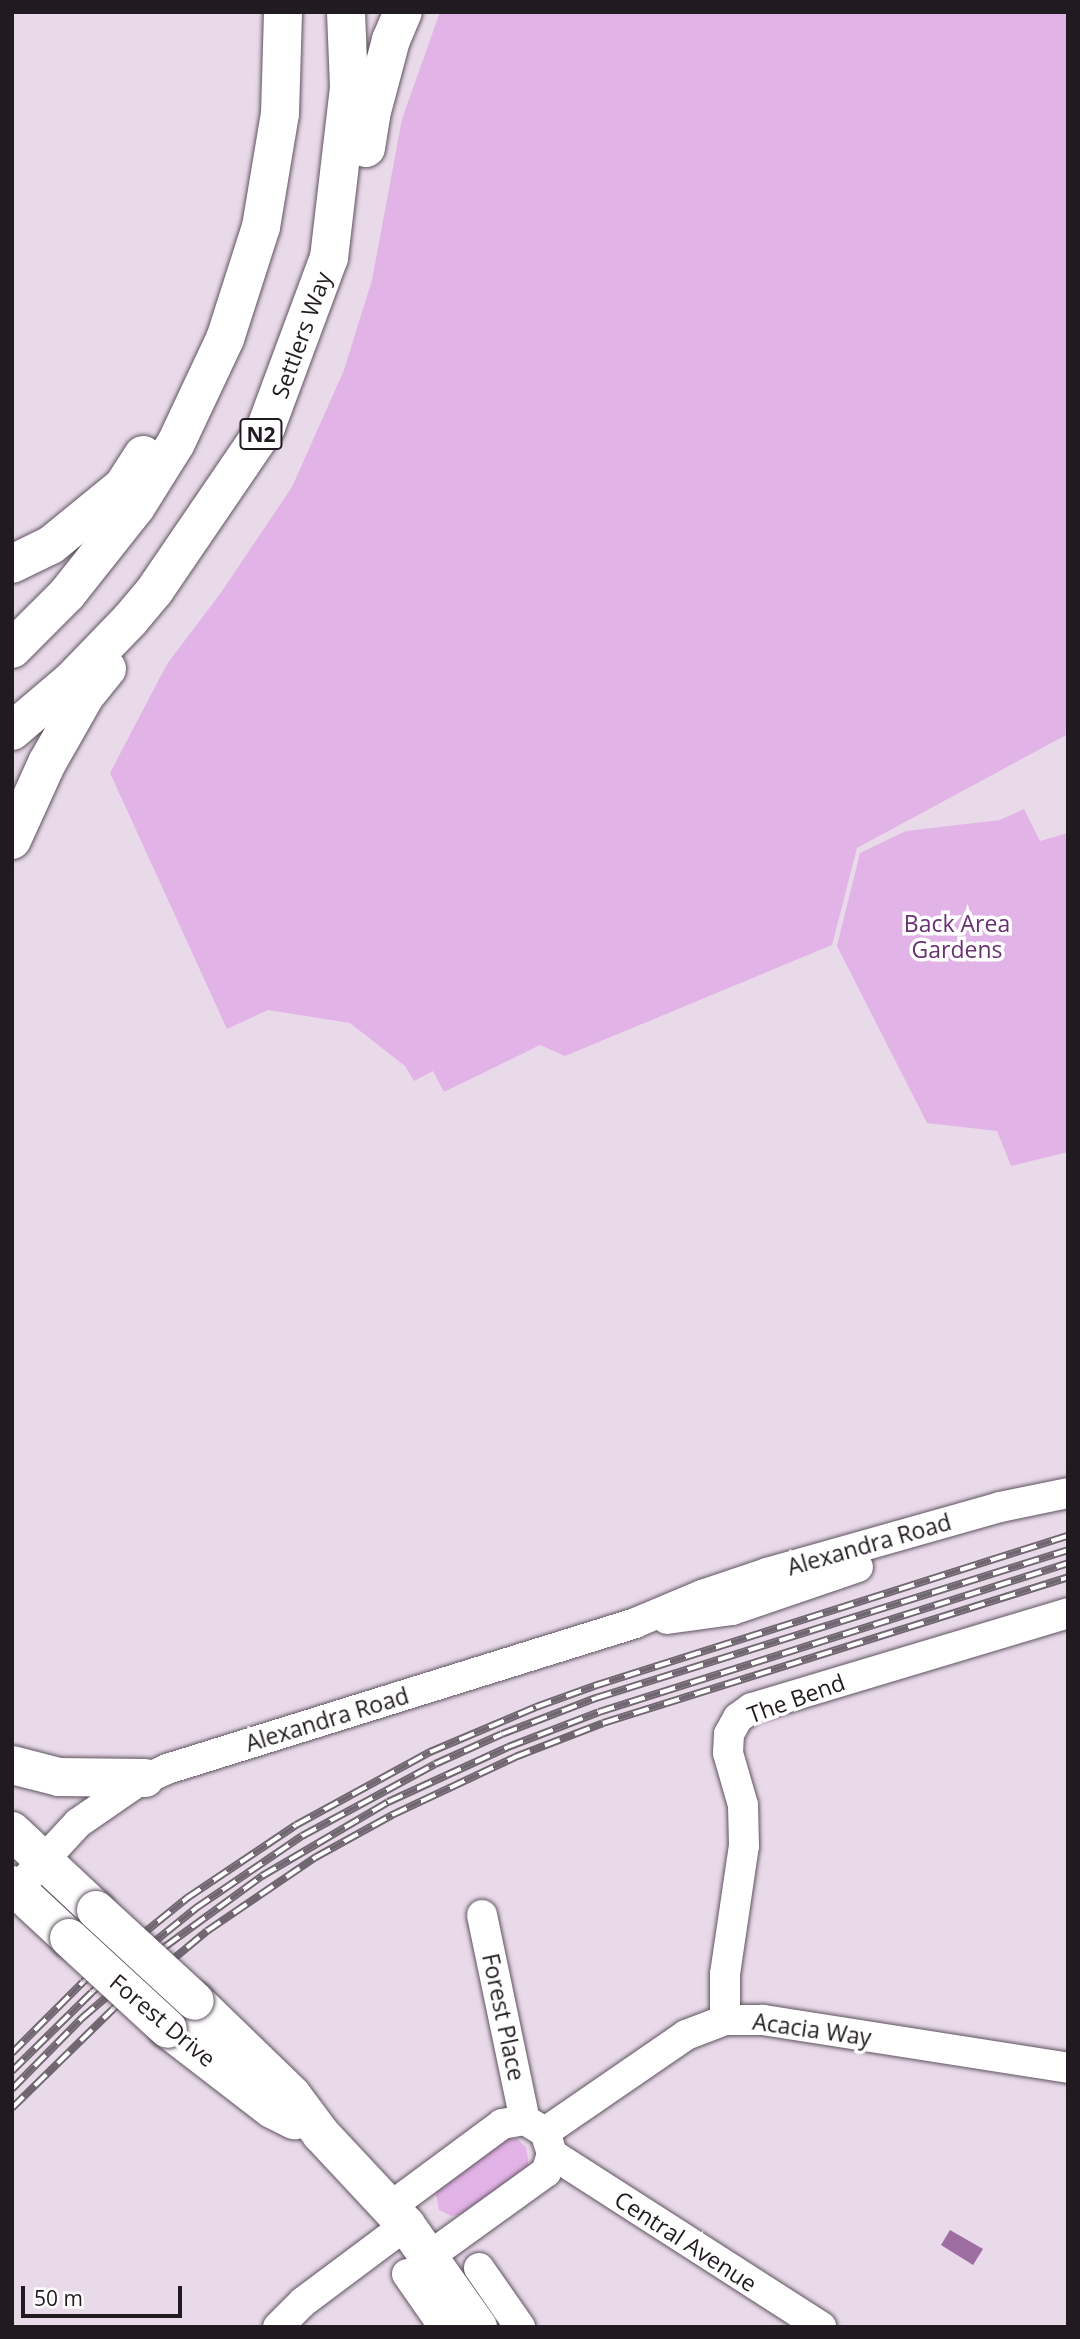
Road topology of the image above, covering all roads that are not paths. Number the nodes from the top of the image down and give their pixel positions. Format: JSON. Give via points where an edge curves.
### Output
{"nodes":[{"id":1,"x":283,"y":12,"type":"edge"},
{"id":2,"x":346,"y":12,"type":"edge"},
{"id":3,"x":403,"y":12,"type":"edge"},
{"id":4,"x":329,"y":258,"type":"junction"},
{"id":5,"x":218,"y":355,"type":"junction"},
{"id":6,"x":12,"y":564,"type":"edge"},
{"id":7,"x":155,"y":590,"type":"junction"},
{"id":8,"x":12,"y":649,"type":"edge"},
{"id":9,"x":12,"y":731,"type":"edge"},
{"id":10,"x":12,"y":840,"type":"edge"},
{"id":11,"x":1068,"y":1496,"type":"edge"},
{"id":12,"x":1068,"y":1613,"type":"edge"},
{"id":13,"x":12,"y":1765,"type":"edge"},
{"id":14,"x":145,"y":1778,"type":"junction"},
{"id":15,"x":12,"y":1831,"type":"edge"},
{"id":16,"x":43,"y":1860,"type":"junction"},
{"id":17,"x":14,"y":1887,"type":"edge"},
{"id":18,"x":482,"y":1915,"type":"dead end"},
{"id":19,"x":726,"y":2020,"type":"junction"},
{"id":20,"x":1067,"y":2063,"type":"edge"},
{"id":21,"x":321,"y":2134,"type":"junction"},
{"id":22,"x":541,"y":2135,"type":"junction"},
{"id":23,"x":398,"y":2216,"type":"junction"},
{"id":24,"x":418,"y":2265,"type":"junction"},
{"id":25,"x":479,"y":2268,"type":"dead end"},
{"id":26,"x":278,"y":2327,"type":"edge"},
{"id":27,"x":444,"y":2327,"type":"edge"},
{"id":28,"x":478,"y":2327,"type":"edge"},
{"id":29,"x":520,"y":2327,"type":"edge"},
{"id":30,"x":821,"y":2327,"type":"edge"}],
"edges":[{"from":1,"to":5,"type":"main road","via":[[280,114],[261,227]]},
{"from":2,"to":4,"type":"main road","name":"Settlers Way","number":"N2","via":[[349,87]]},
{"from":3,"to":4,"type":"main road","via":[[371,115],[359,192]]},
{"from":4,"to":7,"type":"main road","name":"Settlers Way","number":"N2","via":[[267,427]]},
{"from":5,"to":6,"type":"main road","via":[[169,414],[123,486],[51,545]]},
{"from":5,"to":8,"type":"main road","via":[[176,443],[136,507],[67,594]]},
{"from":7,"to":9,"type":"main road","name":"Settlers Way","number":"N2","via":[[103,650]]},
{"from":7,"to":10,"type":"main road","via":[[157,607],[85,696],[47,763]]},
{"from":11,"to":14,"type":"street","name":"Alexandra Road","via":[[732,1610],[635,1623]]},
{"from":12,"to":19,"type":"street","name":"The Bend","via":[[752,1708],[738,1718],[729,1734],[728,1753],[743,1805],[744,1846],[725,1974]]},
{"from":13,"to":14,"type":"main road","via":[[59,1777]]},
{"from":14,"to":16,"type":"street","name":"Alexandra Road","via":[[78,1823]]},
{"from":15,"to":16,"type":"main road","name":"Forest Drive"},
{"from":16,"to":17,"type":"street","name":"Alexandra Road"},
{"from":16,"to":21,"type":"main road","name":"Forest Drive","bridge":true,"via":[[292,2095]]},
{"from":17,"to":21,"type":"main road","name":"Forest Drive","bridge":true,"via":[[168,2029],[272,2109]]},
{"from":18,"to":22,"type":"street","name":"Forest Place"},
{"from":19,"to":20,"type":"street","name":"Acacia Way","via":[[763,2020]]},
{"from":19,"to":22,"type":"street","name":"Acacia Way","via":[[686,2035]]},
{"from":21,"to":23,"type":"main road","name":"Forest Drive"},
{"from":22,"to":23,"type":"street","via":[[502,2124]]},
{"from":22,"to":24,"type":"street","via":[[550,2165],[539,2178]]},
{"from":22,"to":30,"type":"street","name":"Central Avenue"},
{"from":23,"to":24,"type":"main road","name":"Forest Drive"},
{"from":23,"to":26,"type":"street"},
{"from":24,"to":27,"type":"street"},
{"from":24,"to":28,"type":"main road","name":"Forest Drive"},
{"from":25,"to":29,"type":"street"}]}
